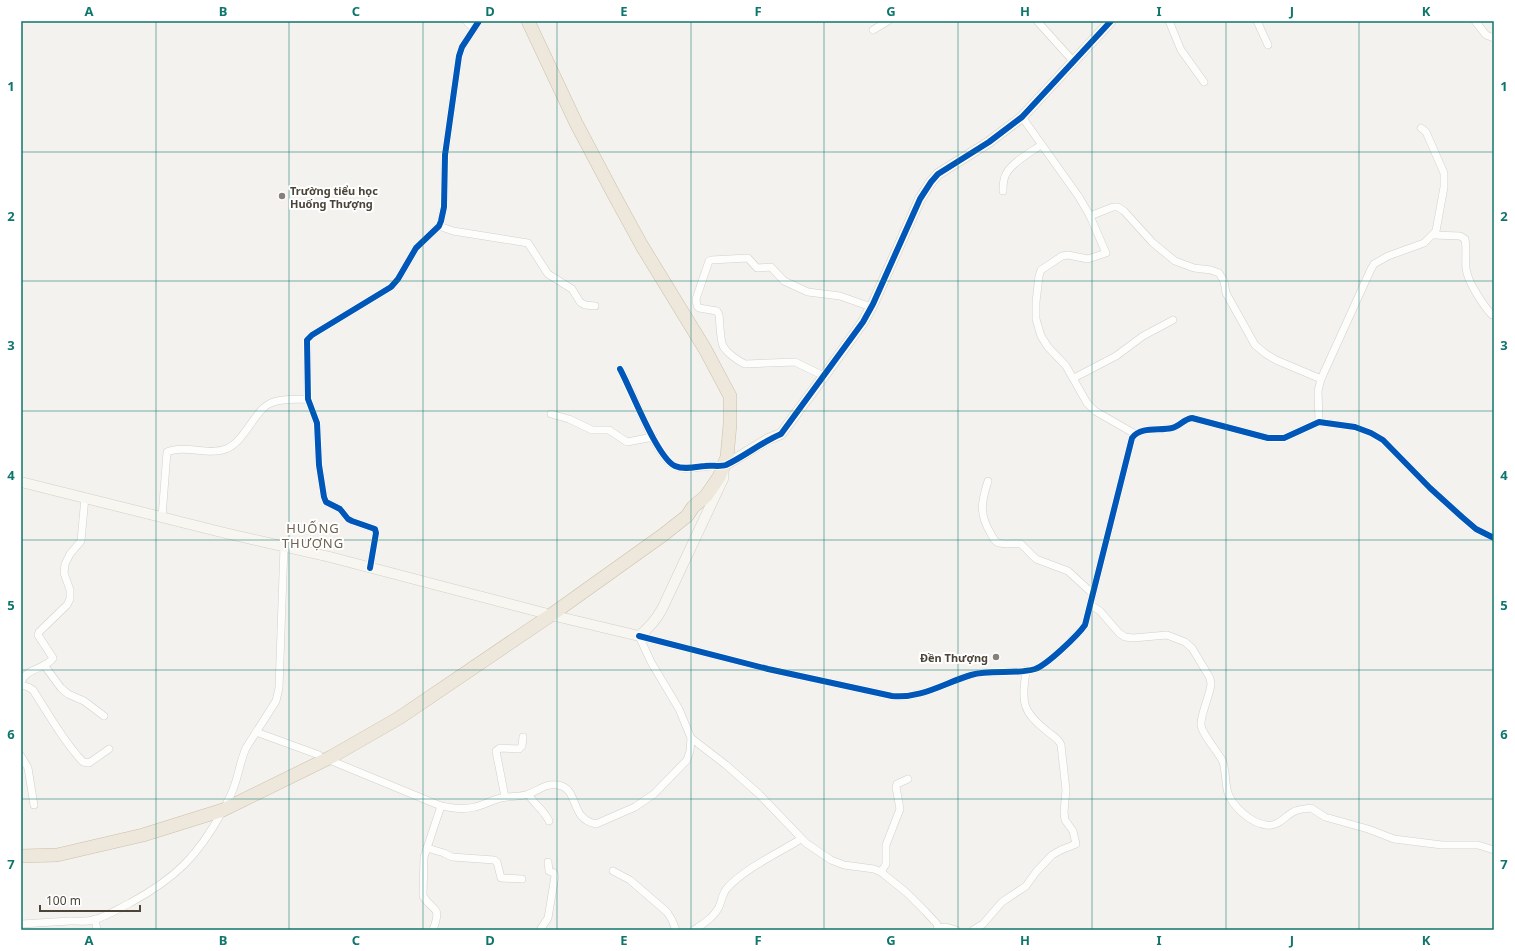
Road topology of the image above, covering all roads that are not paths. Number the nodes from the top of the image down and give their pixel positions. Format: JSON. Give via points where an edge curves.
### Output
{"nodes":[{"id":1,"x":466,"y":21,"type":"edge"},
{"id":2,"x":479,"y":21,"type":"edge"},
{"id":3,"x":520,"y":21,"type":"edge"},
{"id":4,"x":528,"y":21,"type":"edge"},
{"id":5,"x":888,"y":21,"type":"edge"},
{"id":6,"x":1037,"y":21,"type":"edge"},
{"id":7,"x":1111,"y":21,"type":"edge"},
{"id":8,"x":1169,"y":21,"type":"edge"},
{"id":9,"x":1257,"y":21,"type":"edge"},
{"id":10,"x":1475,"y":21,"type":"edge"},
{"id":11,"x":473,"y":28,"type":"junction"},
{"id":12,"x":873,"y":30,"type":"dead end"},
{"id":13,"x":1494,"y":38,"type":"edge"},
{"id":14,"x":1268,"y":45,"type":"dead end"},
{"id":15,"x":1074,"y":62,"type":"junction"},
{"id":16,"x":1204,"y":82,"type":"dead end"},
{"id":17,"x":1022,"y":117,"type":"junction"},
{"id":18,"x":1421,"y":128,"type":"dead end"},
{"id":19,"x":1041,"y":145,"type":"junction"},
{"id":20,"x":1003,"y":190,"type":"dead end"},
{"id":21,"x":1090,"y":216,"type":"junction"},
{"id":22,"x":439,"y":226,"type":"junction"},
{"id":23,"x":1434,"y":235,"type":"junction"},
{"id":24,"x":595,"y":306,"type":"dead end"},
{"id":25,"x":871,"y":307,"type":"junction"},
{"id":26,"x":1494,"y":315,"type":"edge"},
{"id":27,"x":1173,"y":320,"type":"dead end"},
{"id":28,"x":620,"y":369,"type":"dead end"},
{"id":29,"x":824,"y":376,"type":"junction"},
{"id":30,"x":1074,"y":378,"type":"junction"},
{"id":31,"x":1321,"y":379,"type":"junction"},
{"id":32,"x":308,"y":399,"type":"junction"},
{"id":33,"x":729,"y":403,"type":"junction"},
{"id":34,"x":551,"y":414,"type":"dead end"},
{"id":35,"x":1319,"y":422,"type":"junction"},
{"id":36,"x":1135,"y":434,"type":"junction"},
{"id":37,"x":653,"y":437,"type":"junction"},
{"id":38,"x":724,"y":466,"type":"junction"},
{"id":39,"x":988,"y":481,"type":"dead end"},
{"id":40,"x":21,"y":482,"type":"edge"},
{"id":41,"x":85,"y":497,"type":"junction"},
{"id":42,"x":162,"y":517,"type":"junction"},
{"id":43,"x":1494,"y":538,"type":"edge"},
{"id":44,"x":284,"y":546,"type":"junction"},
{"id":45,"x":370,"y":568,"type":"junction"},
{"id":46,"x":1093,"y":594,"type":"junction"},
{"id":47,"x":1092,"y":604,"type":"junction"},
{"id":48,"x":548,"y":614,"type":"junction"},
{"id":49,"x":639,"y":636,"type":"junction"},
{"id":50,"x":44,"y":665,"type":"junction"},
{"id":51,"x":1026,"y":670,"type":"junction"},
{"id":52,"x":21,"y":682,"type":"edge"},
{"id":53,"x":21,"y":686,"type":"edge"},
{"id":54,"x":104,"y":716,"type":"dead end"},
{"id":55,"x":256,"y":732,"type":"junction"},
{"id":56,"x":523,"y":737,"type":"dead end"},
{"id":57,"x":691,"y":738,"type":"junction"},
{"id":58,"x":110,"y":749,"type":"dead end"},
{"id":59,"x":21,"y":756,"type":"edge"},
{"id":60,"x":323,"y":757,"type":"junction"},
{"id":61,"x":908,"y":779,"type":"dead end"},
{"id":62,"x":528,"y":794,"type":"junction"},
{"id":63,"x":505,"y":797,"type":"junction"},
{"id":64,"x":34,"y":805,"type":"dead end"},
{"id":65,"x":225,"y":806,"type":"junction"},
{"id":66,"x":442,"y":806,"type":"junction"},
{"id":67,"x":549,"y":821,"type":"dead end"},
{"id":68,"x":156,"y":829,"type":"junction"},
{"id":69,"x":801,"y":840,"type":"junction"},
{"id":70,"x":427,"y":848,"type":"junction"},
{"id":71,"x":21,"y":849,"type":"edge"},
{"id":72,"x":1494,"y":850,"type":"edge"},
{"id":73,"x":21,"y":856,"type":"edge"},
{"id":74,"x":548,"y":862,"type":"dead end"},
{"id":75,"x":613,"y":871,"type":"dead end"},
{"id":76,"x":881,"y":872,"type":"junction"},
{"id":77,"x":522,"y":879,"type":"dead end"},
{"id":78,"x":95,"y":919,"type":"junction"},
{"id":79,"x":21,"y":924,"type":"edge"},
{"id":80,"x":938,"y":929,"type":"edge"},
{"id":81,"x":98,"y":930,"type":"edge"},
{"id":82,"x":433,"y":930,"type":"edge"},
{"id":83,"x":540,"y":930,"type":"edge"},
{"id":84,"x":676,"y":930,"type":"edge"},
{"id":85,"x":694,"y":930,"type":"edge"},
{"id":86,"x":956,"y":930,"type":"edge"},
{"id":87,"x":973,"y":930,"type":"edge"}],
"edges":[{"from":1,"to":11,"type":"street"},
{"from":2,"to":11,"type":"street"},
{"from":3,"to":33,"type":"highway","via":[[565,116],[621,222],[722,398]]},
{"from":4,"to":33,"type":"highway","via":[[576,123],[642,246],[711,360],[730,396]]},
{"from":5,"to":12,"type":"street"},
{"from":6,"to":15,"type":"street"},
{"from":7,"to":15,"type":"street"},
{"from":8,"to":16,"type":"street","via":[[1181,50]]},
{"from":9,"to":14,"type":"street"},
{"from":10,"to":13,"type":"street","via":[[1486,35]]},
{"from":11,"to":22,"type":"street","via":[[459,56],[445,155],[444,207]]},
{"from":15,"to":17,"type":"street"},
{"from":17,"to":19,"type":"street"},
{"from":17,"to":25,"type":"street","via":[[994,139],[938,174],[931,182],[920,199]]},
{"from":18,"to":23,"type":"street","via":[[1426,132],[1444,173],[1444,187]]},
{"from":19,"to":20,"type":"street","via":[[1007,172]]},
{"from":19,"to":21,"type":"street"},
{"from":21,"to":30,"type":"street","via":[[1106,253],[1088,259],[1062,256],[1046,266],[1039,276],[1036,302],[1036,319],[1041,336]]},
{"from":21,"to":31,"type":"street","via":[[1113,206],[1118,207],[1153,243],[1175,261],[1219,273],[1226,292],[1255,345],[1276,360]]},
{"from":22,"to":24,"type":"street","via":[[471,235],[528,243],[548,274],[572,288],[580,302]]},
{"from":22,"to":32,"type":"street","via":[[416,248],[398,279],[391,286],[309,337]]},
{"from":23,"to":26,"type":"street","via":[[1460,236],[1465,239],[1468,278],[1485,306]]},
{"from":23,"to":31,"type":"street","via":[[1424,243],[1374,264]]},
{"from":25,"to":29,"type":"street"},
{"from":25,"to":29,"type":"street","via":[[840,296],[808,292],[784,281],[772,268],[757,268],[748,258],[709,262],[696,303],[699,308],[717,311],[722,342],[726,350],[745,364],[795,362]]},
{"from":27,"to":30,"type":"street","via":[[1143,336],[1116,356]]},
{"from":28,"to":37,"type":"street"},
{"from":29,"to":38,"type":"street","via":[[782,434],[768,439]]},
{"from":30,"to":36,"type":"street","via":[[1080,392],[1095,411]]},
{"from":31,"to":35,"type":"street","via":[[1318,391]]},
{"from":32,"to":42,"type":"street","via":[[275,401],[266,406],[239,439],[227,448],[167,452]]},
{"from":32,"to":45,"type":"street","via":[[317,423],[324,497],[326,502],[340,509],[348,519],[375,529]]},
{"from":33,"to":38,"type":"highway","via":[[729,437]]},
{"from":34,"to":37,"type":"street","via":[[592,430],[609,430],[628,442]]},
{"from":35,"to":36,"type":"street","via":[[1278,439],[1192,418],[1173,428],[1149,429]]},
{"from":35,"to":43,"type":"street","via":[[1355,427],[1383,440],[1462,517],[1476,529]]},
{"from":36,"to":46,"type":"street","via":[[1124,467]]},
{"from":37,"to":38,"type":"street","via":[[674,466]]},
{"from":38,"to":48,"type":"highway","via":[[706,496],[693,507],[683,511]]},
{"from":38,"to":49,"type":"street","via":[[723,479],[666,602],[656,620]]},
{"from":39,"to":46,"type":"street","via":[[982,502],[982,514],[996,542],[1021,544],[1036,559],[1068,571]]},
{"from":40,"to":41,"type":"street"},
{"from":41,"to":42,"type":"street"},
{"from":41,"to":50,"type":"street","via":[[82,541],[65,564],[64,573],[70,590],[70,599],[38,635],[53,658]]},
{"from":42,"to":44,"type":"street"},
{"from":44,"to":45,"type":"street"},
{"from":44,"to":55,"type":"street","via":[[279,688],[276,701]]},
{"from":45,"to":48,"type":"street"},
{"from":46,"to":47,"type":"street"},
{"from":47,"to":51,"type":"street","via":[[1081,632],[1046,662]]},
{"from":47,"to":72,"type":"street","via":[[1125,637],[1167,635],[1185,642],[1192,648],[1211,684],[1201,726],[1223,762],[1228,793],[1238,808],[1251,820],[1272,825],[1294,811],[1311,808],[1325,817],[1394,839],[1442,845],[1478,845]]},
{"from":48,"to":49,"type":"street"},
{"from":48,"to":60,"type":"highway","via":[[476,663]]},
{"from":49,"to":51,"type":"street","via":[[768,669],[904,698],[971,675]]},
{"from":49,"to":57,"type":"street","via":[[679,709]]},
{"from":50,"to":52,"type":"street","via":[[26,674]]},
{"from":50,"to":54,"type":"street","via":[[64,691],[84,701]]},
{"from":51,"to":87,"type":"street","via":[[1023,694],[1025,707],[1034,720],[1061,745],[1066,790],[1065,820],[1073,831],[1076,844],[1052,856],[1026,886],[1002,902],[983,924]]},
{"from":53,"to":58,"type":"street","via":[[33,690],[64,740],[83,762],[89,763]]},
{"from":55,"to":60,"type":"street"},
{"from":55,"to":65,"type":"street","via":[[243,754],[234,789]]},
{"from":56,"to":63,"type":"street","via":[[519,749],[500,748],[496,751]]},
{"from":57,"to":62,"type":"street","via":[[687,760],[654,794],[635,807],[596,824],[579,815],[570,792],[564,787],[543,786]]},
{"from":57,"to":69,"type":"street","via":[[759,794]]},
{"from":59,"to":64,"type":"street","via":[[28,768]]},
{"from":60,"to":65,"type":"highway"},
{"from":60,"to":66,"type":"street"},
{"from":61,"to":76,"type":"street","via":[[896,787],[900,809],[886,845],[886,864]]},
{"from":62,"to":63,"type":"street"},
{"from":62,"to":67,"type":"street"},
{"from":63,"to":66,"type":"street","via":[[470,808]]},
{"from":65,"to":68,"type":"highway"},
{"from":65,"to":78,"type":"street","via":[[202,846],[177,872],[158,887],[112,913]]},
{"from":66,"to":70,"type":"street"},
{"from":68,"to":71,"type":"highway","via":[[55,848]]},
{"from":68,"to":73,"type":"highway","via":[[57,855]]},
{"from":69,"to":76,"type":"street","via":[[831,860]]},
{"from":69,"to":85,"type":"street","via":[[740,876],[723,893],[719,907],[709,919]]},
{"from":70,"to":77,"type":"street","via":[[452,858],[494,860],[497,862],[501,878]]},
{"from":70,"to":82,"type":"street","via":[[422,890],[423,896],[437,911],[438,918]]},
{"from":74,"to":83,"type":"street","via":[[549,871],[556,876],[550,913]]},
{"from":75,"to":84,"type":"street","via":[[630,880],[667,912]]},
{"from":76,"to":80,"type":"street","via":[[925,911],[937,924]]},
{"from":78,"to":79,"type":"street"},
{"from":78,"to":81,"type":"street"},
{"from":80,"to":86,"type":"street","via":[[946,927]]}]}
